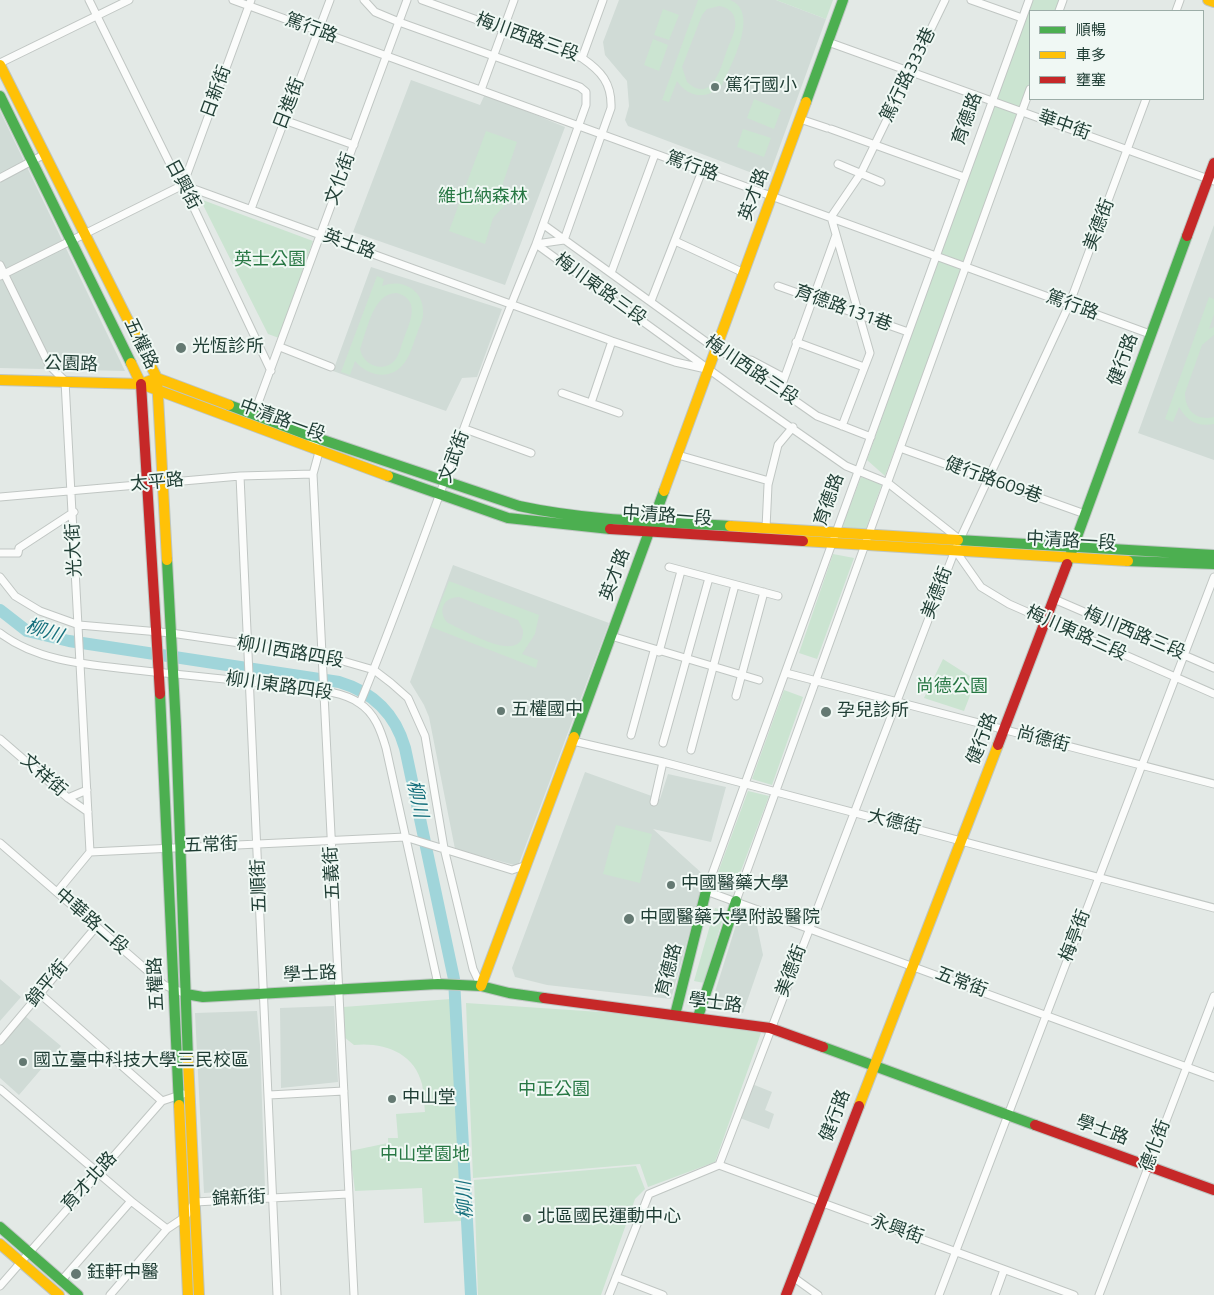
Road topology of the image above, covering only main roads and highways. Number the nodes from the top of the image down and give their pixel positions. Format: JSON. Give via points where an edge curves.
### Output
{"nodes":[{"id":1,"x":843,"y":0,"type":"edge"},
{"id":2,"x":1208,"y":0,"type":"edge"},
{"id":3,"x":1214,"y":2,"type":"edge"},
{"id":4,"x":0,"y":64,"type":"edge"},
{"id":5,"x":0,"y":96,"type":"edge"},
{"id":6,"x":1214,"y":164,"type":"edge"},
{"id":7,"x":1211,"y":180,"type":"edge"},
{"id":8,"x":157,"y":378,"type":"junction"},
{"id":9,"x":0,"y":380,"type":"edge"},
{"id":10,"x":141,"y":384,"type":"junction"},
{"id":11,"x":157,"y":391,"type":"junction"},
{"id":12,"x":654,"y":521,"type":"junction"},
{"id":13,"x":649,"y":532,"type":"junction"},
{"id":14,"x":1074,"y":545,"type":"junction"},
{"id":15,"x":1214,"y":554,"type":"edge"},
{"id":16,"x":1069,"y":560,"type":"junction"},
{"id":17,"x":1214,"y":564,"type":"edge"},
{"id":18,"x":706,"y":891,"type":"road end"},
{"id":19,"x":736,"y":900,"type":"road end"},
{"id":20,"x":481,"y":986,"type":"junction"},
{"id":21,"x":186,"y":994,"type":"junction"},
{"id":22,"x":675,"y":1015,"type":"junction"},
{"id":23,"x":698,"y":1017,"type":"junction"},
{"id":24,"x":873,"y":1065,"type":"junction"},
{"id":25,"x":1214,"y":1190,"type":"edge"},
{"id":26,"x":0,"y":1227,"type":"edge"},
{"id":27,"x":0,"y":1244,"type":"edge"},
{"id":28,"x":59,"y":1295,"type":"edge"},
{"id":29,"x":78,"y":1295,"type":"edge"},
{"id":30,"x":188,"y":1295,"type":"edge"},
{"id":31,"x":199,"y":1295,"type":"edge"},
{"id":32,"x":786,"y":1295,"type":"edge"}],
"edges":[{"from":1,"to":12,"type":"main road","name":"英才路"},
{"from":2,"to":3,"type":"main road"},
{"from":4,"to":8,"type":"main road","name":"五權路"},
{"from":5,"to":10,"type":"main road","name":"五權路"},
{"from":6,"to":7,"type":"main road","name":"健行路"},
{"from":7,"to":14,"type":"main road","name":"健行路","via":[[1150,334]]},
{"from":8,"to":10,"type":"main road"},
{"from":8,"to":11,"type":"main road","name":"五權路"},
{"from":8,"to":12,"type":"main road","name":"中清路一段","via":[[444,482],[542,511]]},
{"from":9,"to":10,"type":"main road","name":"公園路"},
{"from":10,"to":11,"type":"main road","name":"中清路一段"},
{"from":10,"to":30,"type":"main road","name":"五權路"},
{"from":11,"to":13,"type":"main road","name":"中清路一段","via":[[318,452],[508,518]]},
{"from":11,"to":21,"type":"main road","name":"五權路"},
{"from":12,"to":13,"type":"main road","name":"英才路"},
{"from":12,"to":14,"type":"main road","name":"中清路一段"},
{"from":13,"to":16,"type":"main road","name":"中清路一段"},
{"from":13,"to":20,"type":"main road","name":"英才路"},
{"from":14,"to":15,"type":"main road","name":"中清路一段"},
{"from":14,"to":16,"type":"main road","name":"健行路"},
{"from":16,"to":17,"type":"main road","name":"中清路一段"},
{"from":16,"to":24,"type":"main road","name":"健行路"},
{"from":18,"to":22,"type":"main road","name":"育德路"},
{"from":19,"to":23,"type":"main road"},
{"from":20,"to":21,"type":"main road","name":"學士路","via":[[443,984],[203,997]]},
{"from":20,"to":22,"type":"main road","name":"學士路","via":[[509,993]]},
{"from":21,"to":31,"type":"main road","name":"五權路"},
{"from":22,"to":23,"type":"main road","name":"學士路"},
{"from":23,"to":24,"type":"main road","name":"學士路","via":[[770,1028]]},
{"from":24,"to":25,"type":"main road","name":"學士路"},
{"from":24,"to":32,"type":"main road","name":"健行路"},
{"from":26,"to":29,"type":"main road"},
{"from":27,"to":28,"type":"main road"}]}
